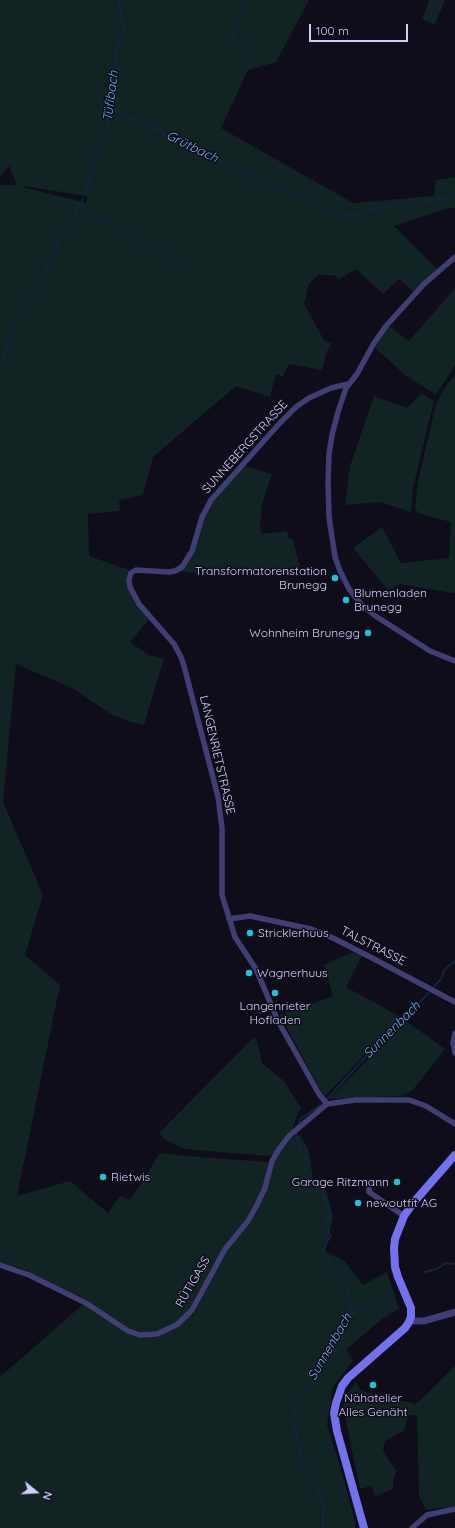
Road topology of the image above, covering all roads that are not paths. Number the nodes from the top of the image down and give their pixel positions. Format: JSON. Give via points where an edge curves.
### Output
{"nodes":[{"id":1,"x":455,"y":257,"type":"edge"},
{"id":2,"x":348,"y":384,"type":"junction"},
{"id":3,"x":132,"y":572,"type":"joint"},
{"id":4,"x":455,"y":661,"type":"edge"},
{"id":5,"x":229,"y":919,"type":"junction"},
{"id":6,"x":455,"y":1002,"type":"edge"},
{"id":7,"x":455,"y":1033,"type":"edge"},
{"id":8,"x":455,"y":1053,"type":"edge"},
{"id":9,"x":327,"y":1104,"type":"junction"},
{"id":10,"x":455,"y":1124,"type":"edge"},
{"id":11,"x":455,"y":1155,"type":"edge"},
{"id":12,"x":369,"y":1182,"type":"dead end"},
{"id":13,"x":404,"y":1216,"type":"junction"},
{"id":14,"x":0,"y":1266,"type":"edge"},
{"id":15,"x":455,"y":1312,"type":"edge"},
{"id":16,"x":410,"y":1320,"type":"junction"},
{"id":17,"x":455,"y":1509,"type":"edge"},
{"id":18,"x":364,"y":1528,"type":"edge"},
{"id":19,"x":412,"y":1528,"type":"edge"}],
"edges":[{"from":1,"to":2,"type":"street","via":[[424,284],[386,326],[357,374]]},
{"from":2,"to":3,"type":"street","name":"SUNNEBERGSTRASSE","via":[[315,395],[284,419],[211,500],[202,517],[190,557],[182,567],[166,572],[138,569]]},
{"from":2,"to":4,"type":"street","via":[[336,418],[328,471],[329,517],[335,556],[340,569],[349,589],[370,612],[427,650]]},
{"from":3,"to":5,"type":"street","name":"LANGENRIETSTRASSE","via":[[129,582],[134,596],[174,644],[184,666],[220,808],[222,895]]},
{"from":5,"to":6,"type":"street","name":"TALSTRASSE","via":[[252,916],[311,929]]},
{"from":5,"to":9,"type":"street","name":"LANGENRIETSTRASSE","via":[[237,941],[256,969],[278,1021]]},
{"from":7,"to":8,"type":"street"},
{"from":9,"to":10,"type":"street","via":[[356,1100],[409,1100],[426,1106]]},
{"from":9,"to":14,"type":"street","name":"RÜTIGASS","via":[[290,1136],[279,1150],[272,1161],[265,1188],[257,1205],[222,1254],[192,1310],[178,1324],[163,1332],[146,1336],[132,1333],[86,1303],[29,1275]]},
{"from":11,"to":13,"type":"main road"},
{"from":12,"to":13,"type":"street","via":[[369,1192]]},
{"from":13,"to":16,"type":"main road","via":[[395,1239],[394,1258],[398,1277],[411,1308]]},
{"from":15,"to":16,"type":"street","via":[[424,1321]]},
{"from":16,"to":18,"type":"main road","via":[[406,1328],[348,1378],[336,1403],[334,1413],[337,1431]]},
{"from":17,"to":19,"type":"street","via":[[427,1515]]}]}
